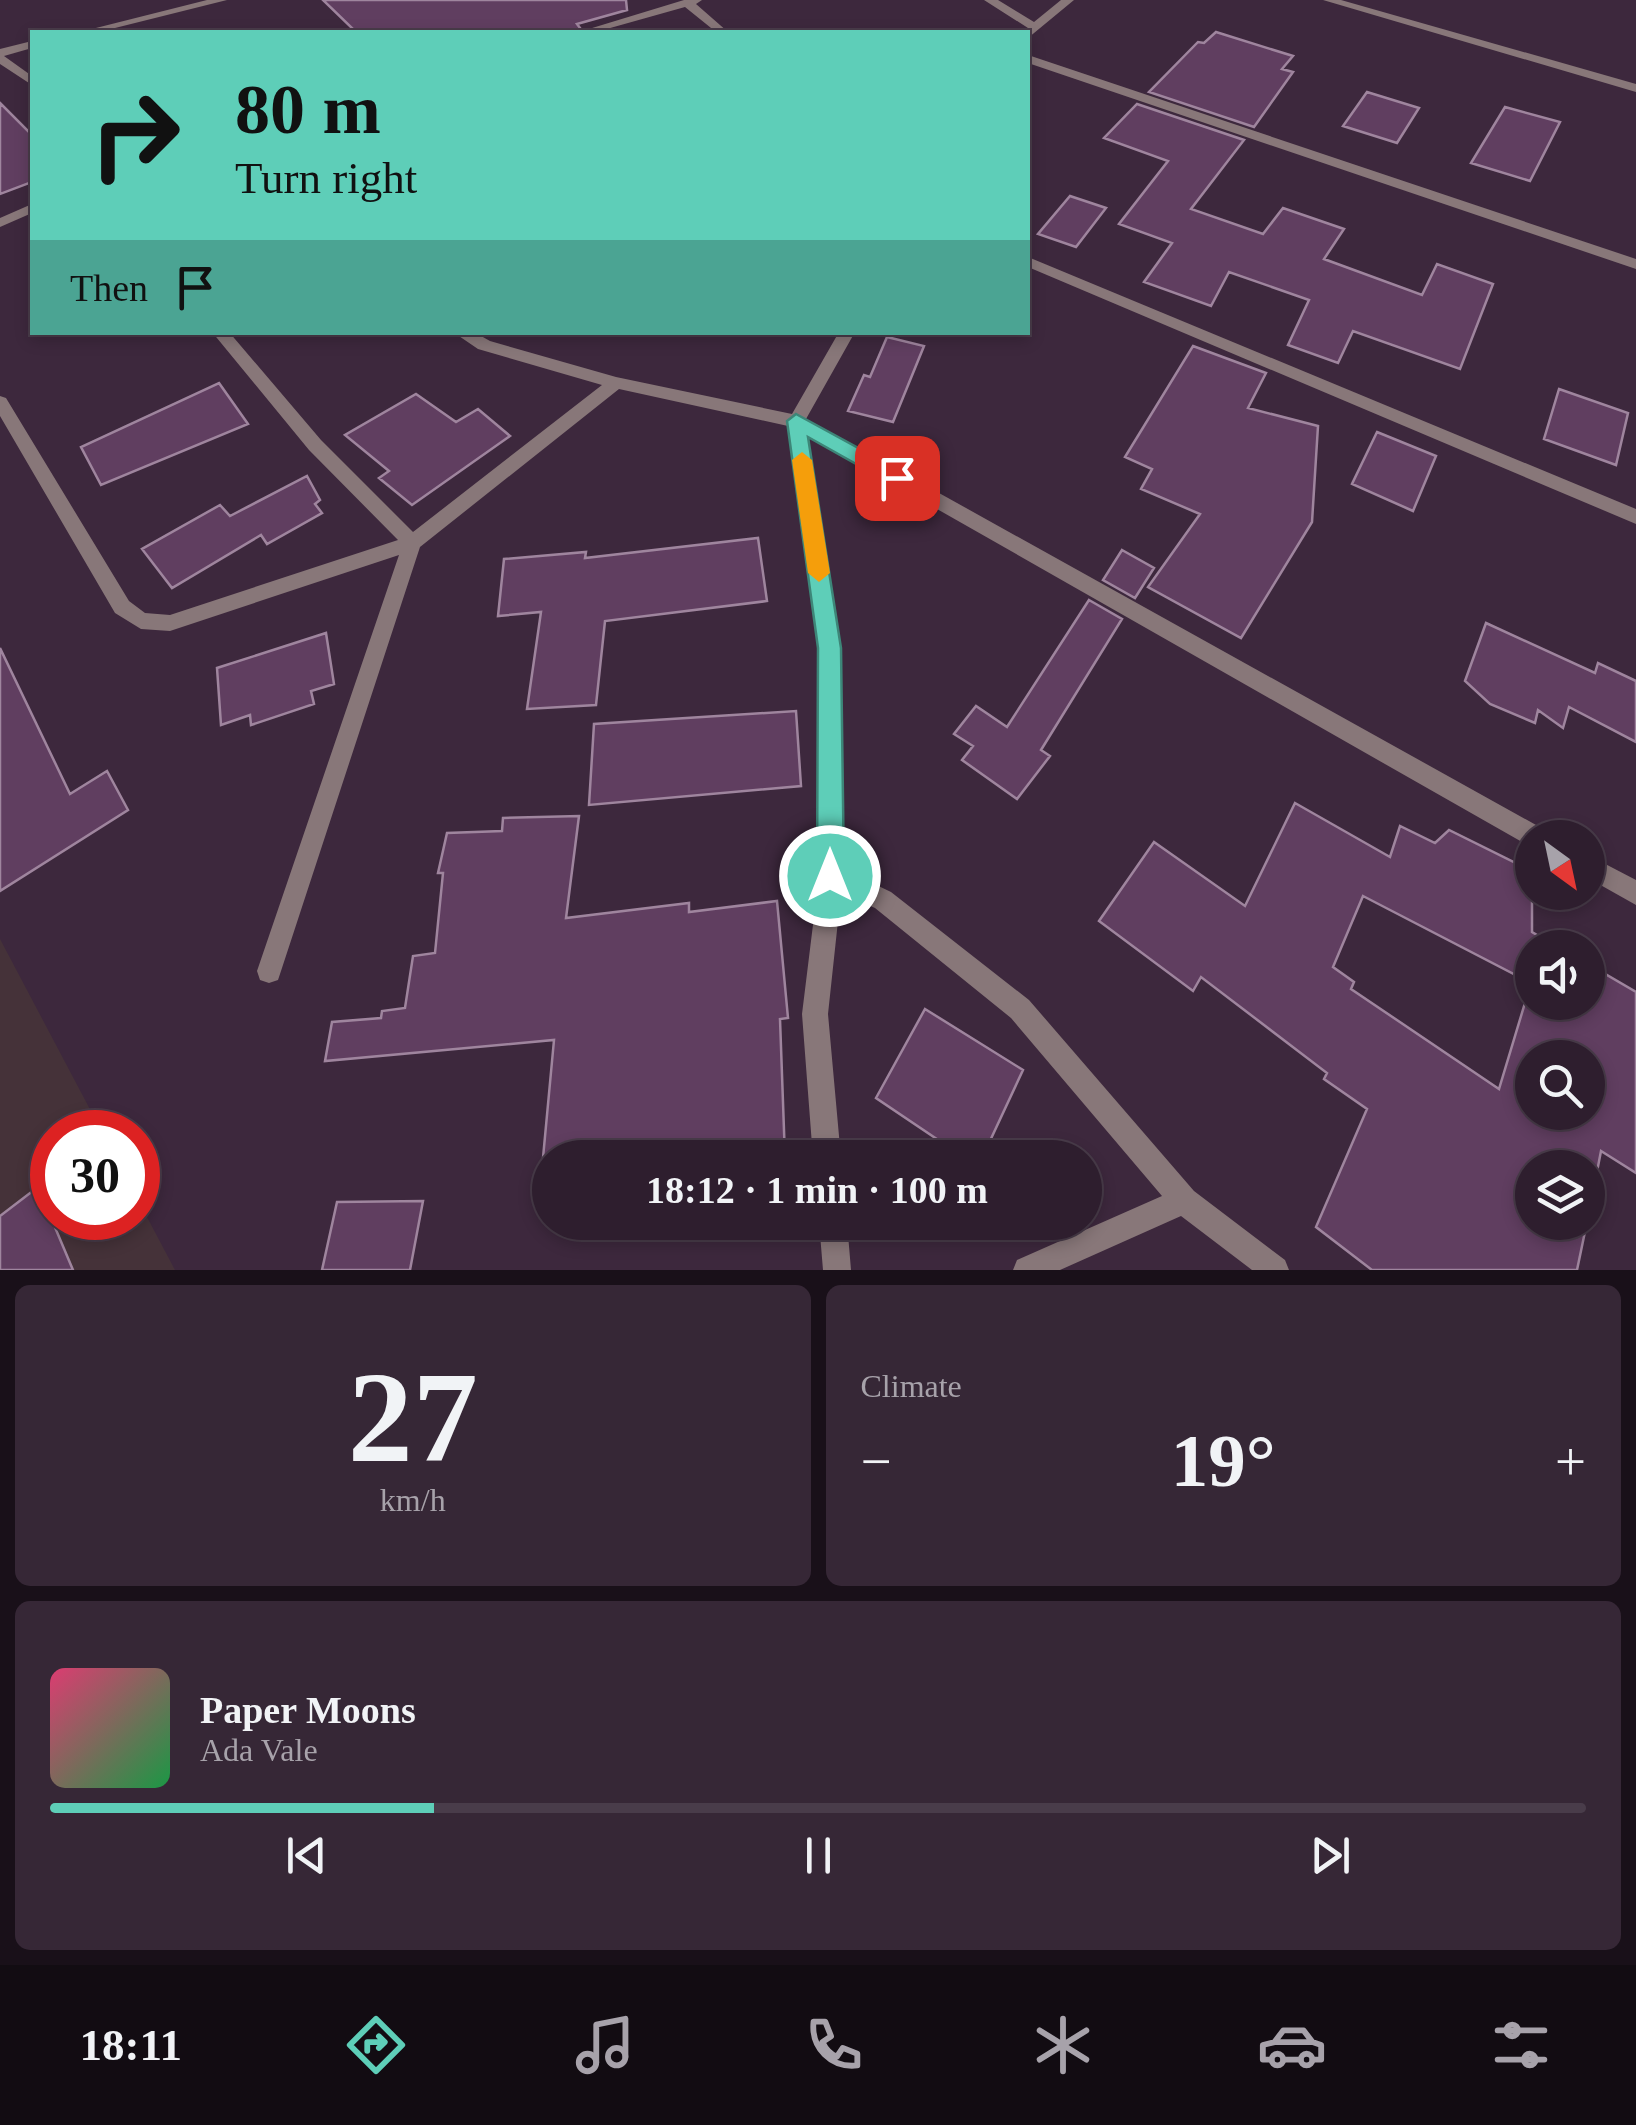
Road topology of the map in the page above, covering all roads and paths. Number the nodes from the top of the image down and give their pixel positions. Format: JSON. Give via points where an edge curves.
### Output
{"nodes":[{"id":1,"x":221,"y":0,"type":"edge"},
{"id":2,"x":990,"y":0,"type":"edge"},
{"id":3,"x":1068,"y":0,"type":"edge"},
{"id":4,"x":1328,"y":0,"type":"edge"},
{"id":5,"x":692,"y":1,"type":"edge"},
{"id":6,"x":94,"y":30,"type":"edge"},
{"id":7,"x":592,"y":30,"type":"edge"},
{"id":8,"x":720,"y":30,"type":"edge"},
{"id":9,"x":1031,"y":30,"type":"edge"},
{"id":10,"x":30,"y":47,"type":"edge"},
{"id":11,"x":0,"y":56,"type":"edge"},
{"id":12,"x":1030,"y":60,"type":"edge"},
{"id":13,"x":30,"y":79,"type":"edge"},
{"id":14,"x":1636,"y":88,"type":"edge"},
{"id":15,"x":30,"y":209,"type":"edge"},
{"id":16,"x":0,"y":223,"type":"edge"},
{"id":17,"x":1030,"y":263,"type":"edge"},
{"id":18,"x":1636,"y":264,"type":"edge"},
{"id":19,"x":222,"y":335,"type":"edge"},
{"id":20,"x":466,"y":335,"type":"edge"},
{"id":21,"x":845,"y":335,"type":"edge"},
{"id":22,"x":616,"y":383,"type":"junction"},
{"id":23,"x":0,"y":402,"type":"edge"},
{"id":24,"x":796,"y":421,"type":"junction"},
{"id":25,"x":1636,"y":517,"type":"edge"},
{"id":26,"x":412,"y":543,"type":"junction"},
{"id":27,"x":1515,"y":826,"type":"edge"},
{"id":28,"x":830,"y":876,"type":"junction"},
{"id":29,"x":1605,"y":876,"type":"edge"},
{"id":30,"x":1636,"y":893,"type":"edge"},
{"id":31,"x":270,"y":971,"type":"dead end"},
{"id":32,"x":826,"y":1140,"type":"edge"},
{"id":33,"x":1184,"y":1201,"type":"junction"},
{"id":34,"x":834,"y":1240,"type":"edge"},
{"id":35,"x":836,"y":1270,"type":"edge"},
{"id":36,"x":1026,"y":1270,"type":"edge"},
{"id":37,"x":1276,"y":1270,"type":"edge"}],
"edges":[{"from":1,"to":6,"type":"street"},
{"from":2,"to":9,"type":"street"},
{"from":3,"to":9,"type":"street"},
{"from":4,"to":14,"type":"street"},
{"from":5,"to":7,"type":"street"},
{"from":5,"to":8,"type":"street"},
{"from":10,"to":11,"type":"street"},
{"from":11,"to":13,"type":"street"},
{"from":12,"to":18,"type":"street"},
{"from":15,"to":16,"type":"street"},
{"from":17,"to":25,"type":"street"},
{"from":19,"to":26,"type":"street","via":[[314,445]]},
{"from":20,"to":22,"type":"street"},
{"from":21,"to":24,"type":"street"},
{"from":22,"to":24,"type":"street"},
{"from":22,"to":26,"type":"street"},
{"from":23,"to":26,"type":"street","via":[[122,606],[141,621],[170,623]]},
{"from":24,"to":27,"type":"street"},
{"from":24,"to":28,"type":"street","via":[[830,648]]},
{"from":26,"to":31,"type":"street"},
{"from":28,"to":32,"type":"street","via":[[815,1014]]},
{"from":28,"to":33,"type":"street","via":[[883,900],[1020,1010]]},
{"from":29,"to":30,"type":"street"},
{"from":33,"to":36,"type":"street"},
{"from":33,"to":37,"type":"street"},
{"from":34,"to":35,"type":"street"}]}
